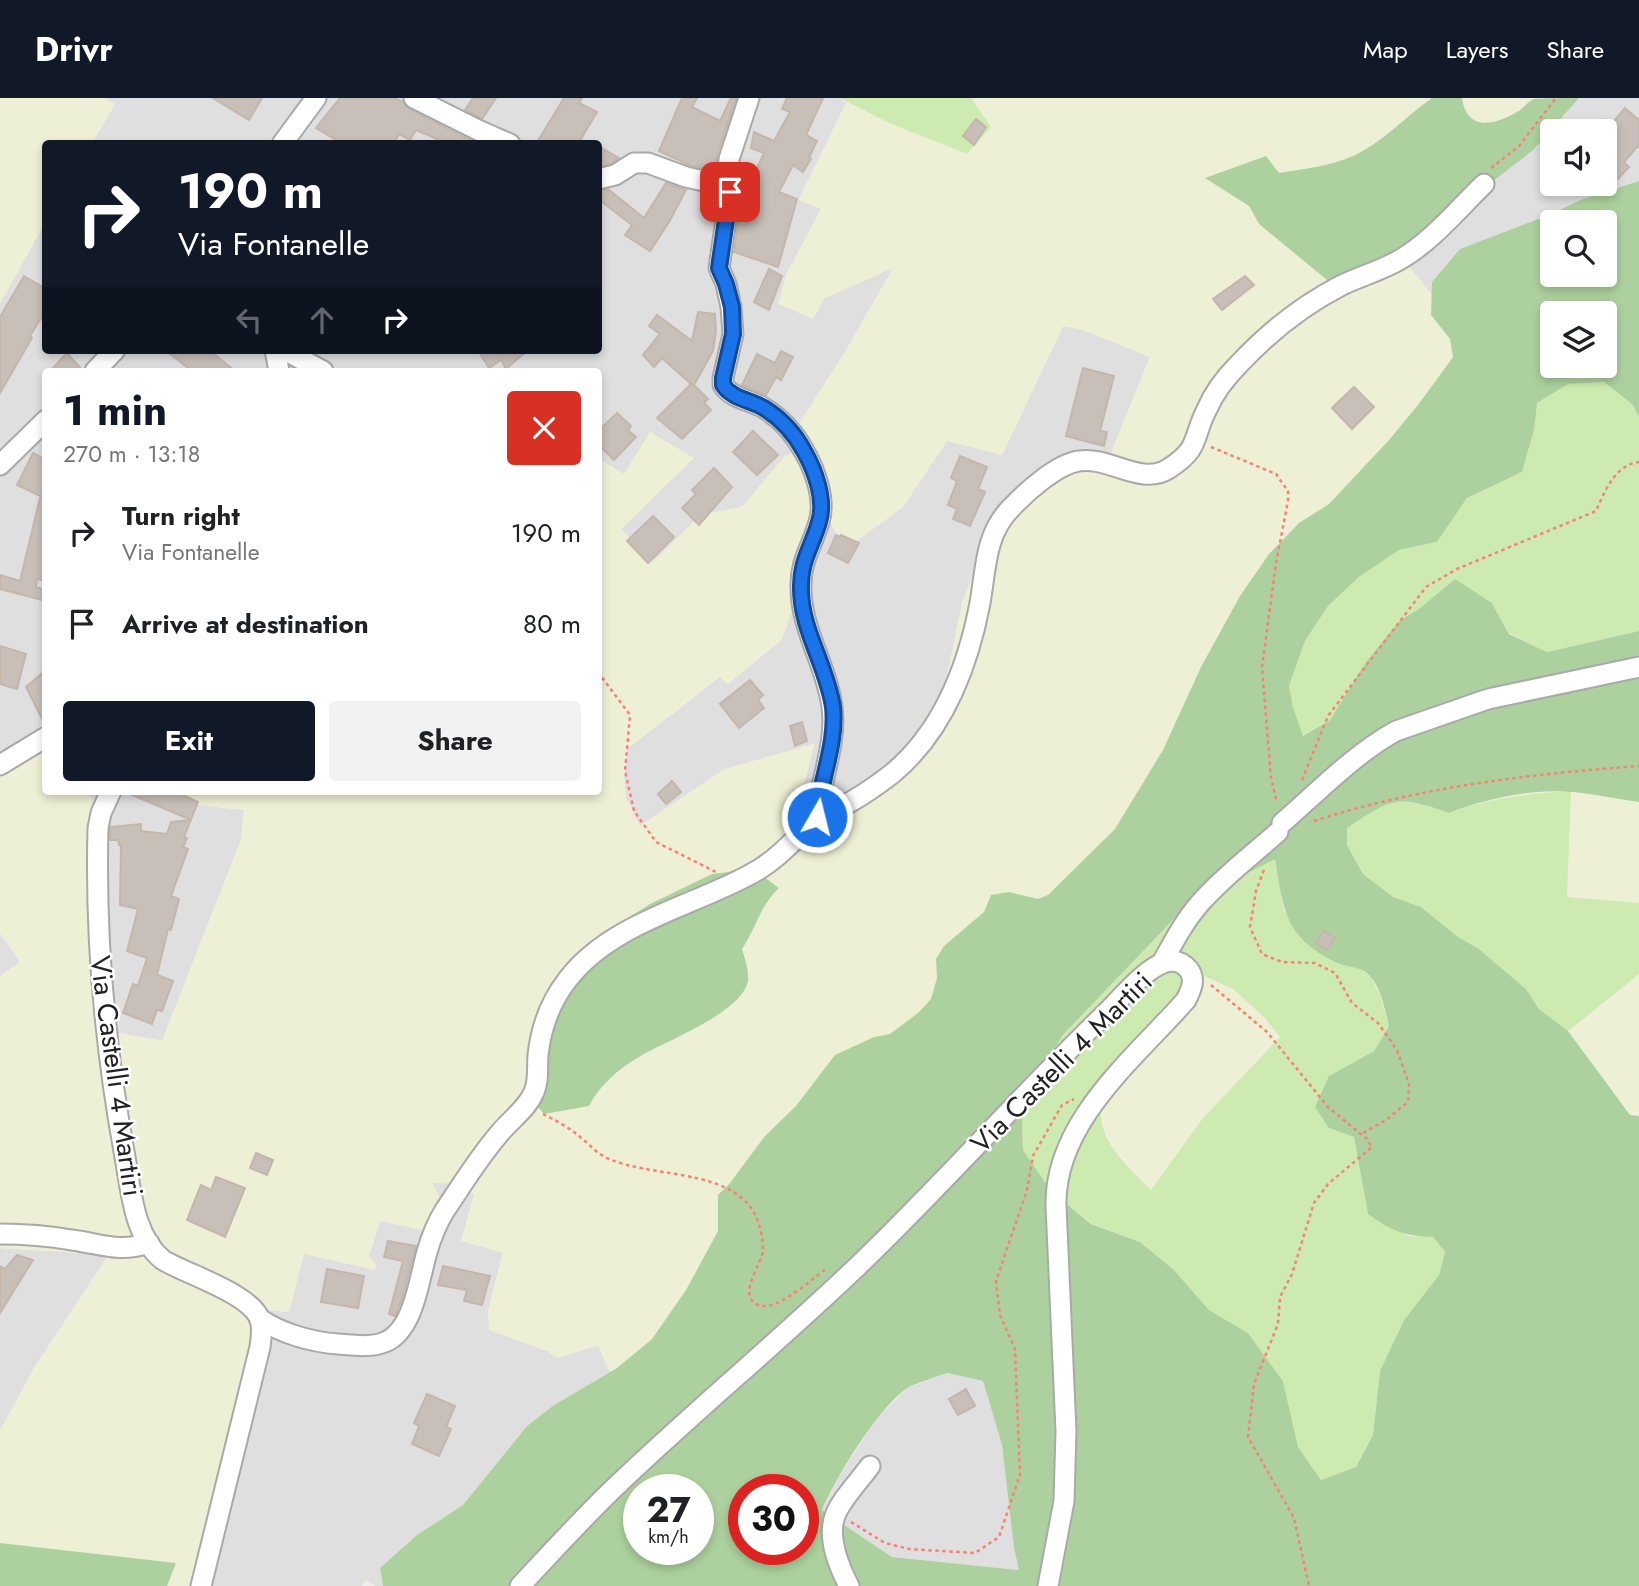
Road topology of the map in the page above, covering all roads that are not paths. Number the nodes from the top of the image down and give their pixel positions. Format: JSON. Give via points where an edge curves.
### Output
{"nodes":[{"id":1,"x":316,"y":98,"type":"edge"},
{"id":2,"x":414,"y":98,"type":"edge"},
{"id":3,"x":749,"y":98,"type":"edge"},
{"id":4,"x":285,"y":140,"type":"edge"},
{"id":5,"x":501,"y":140,"type":"edge"},
{"id":6,"x":602,"y":178,"type":"edge"},
{"id":7,"x":1484,"y":184,"type":"road end"},
{"id":8,"x":726,"y":186,"type":"junction"},
{"id":9,"x":111,"y":354,"type":"edge"},
{"id":10,"x":291,"y":354,"type":"edge"},
{"id":11,"x":98,"y":368,"type":"edge"},
{"id":12,"x":317,"y":368,"type":"edge"},
{"id":13,"x":42,"y":424,"type":"edge"},
{"id":14,"x":1,"y":462,"type":"edge"},
{"id":15,"x":1639,"y":667,"type":"edge"},
{"id":16,"x":42,"y":739,"type":"edge"},
{"id":17,"x":0,"y":765,"type":"edge"},
{"id":18,"x":109,"y":795,"type":"edge"},
{"id":19,"x":817,"y":817,"type":"junction"},
{"id":20,"x":1163,"y":961,"type":"junction"},
{"id":21,"x":0,"y":1234,"type":"edge"},
{"id":22,"x":149,"y":1243,"type":"junction"},
{"id":23,"x":260,"y":1319,"type":"junction"},
{"id":24,"x":870,"y":1466,"type":"dead end"},
{"id":25,"x":201,"y":1586,"type":"edge"},
{"id":26,"x":520,"y":1586,"type":"edge"},
{"id":27,"x":849,"y":1586,"type":"edge"},
{"id":28,"x":1048,"y":1586,"type":"edge"}],
"edges":[{"from":1,"to":4,"type":"street"},
{"from":2,"to":5,"type":"street"},
{"from":3,"to":8,"type":"street","via":[[729,159]]},
{"from":6,"to":8,"type":"street","via":[[634,163],[648,163]]},
{"from":7,"to":19,"type":"street","via":[[1402,259],[1328,293],[1241,362],[1209,404],[1197,442],[1166,470],[1152,475],[1090,461],[1073,462],[1056,470],[1011,508],[985,558],[965,665],[931,730],[907,760],[879,783]]},
{"from":8,"to":19,"type":"street","via":[[730,192],[719,268],[732,307],[733,334],[723,385],[766,409],[787,428],[809,461],[821,502],[819,523],[805,554],[801,586],[806,623],[833,712],[832,742]]},
{"from":9,"to":11,"type":"street"},
{"from":10,"to":12,"type":"street"},
{"from":13,"to":14,"type":"street"},
{"from":15,"to":20,"type":"street","via":[[1480,702],[1396,731],[1363,753],[1200,902]]},
{"from":16,"to":17,"type":"street"},
{"from":18,"to":22,"type":"street","name":"Via Castelli 4 Martiri","via":[[98,828],[99,954],[120,1129],[136,1209]]},
{"from":19,"to":23,"type":"street","name":"Via Castelli 4 Martiri","via":[[774,858],[743,879],[616,936],[579,966],[548,1010],[533,1096],[494,1139],[442,1214],[410,1311],[392,1338],[367,1345],[323,1342]]},
{"from":20,"to":26,"type":"street","name":"Via Castelli 4 Martiri","via":[[1081,1037],[862,1262],[612,1490]]},
{"from":20,"to":28,"type":"street","name":"Via Castelli 4 Martiri","via":[[1186,967],[1193,979],[1189,995],[1086,1113],[1058,1174],[1066,1431],[1064,1502]]},
{"from":21,"to":22,"type":"street","via":[[112,1248],[131,1249]]},
{"from":22,"to":23,"type":"street","name":"Via Castelli 4 Martiri","via":[[163,1260],[240,1298]]},
{"from":23,"to":25,"type":"street","via":[[260,1347]]},
{"from":24,"to":27,"type":"street","via":[[833,1520],[836,1554]]}]}
